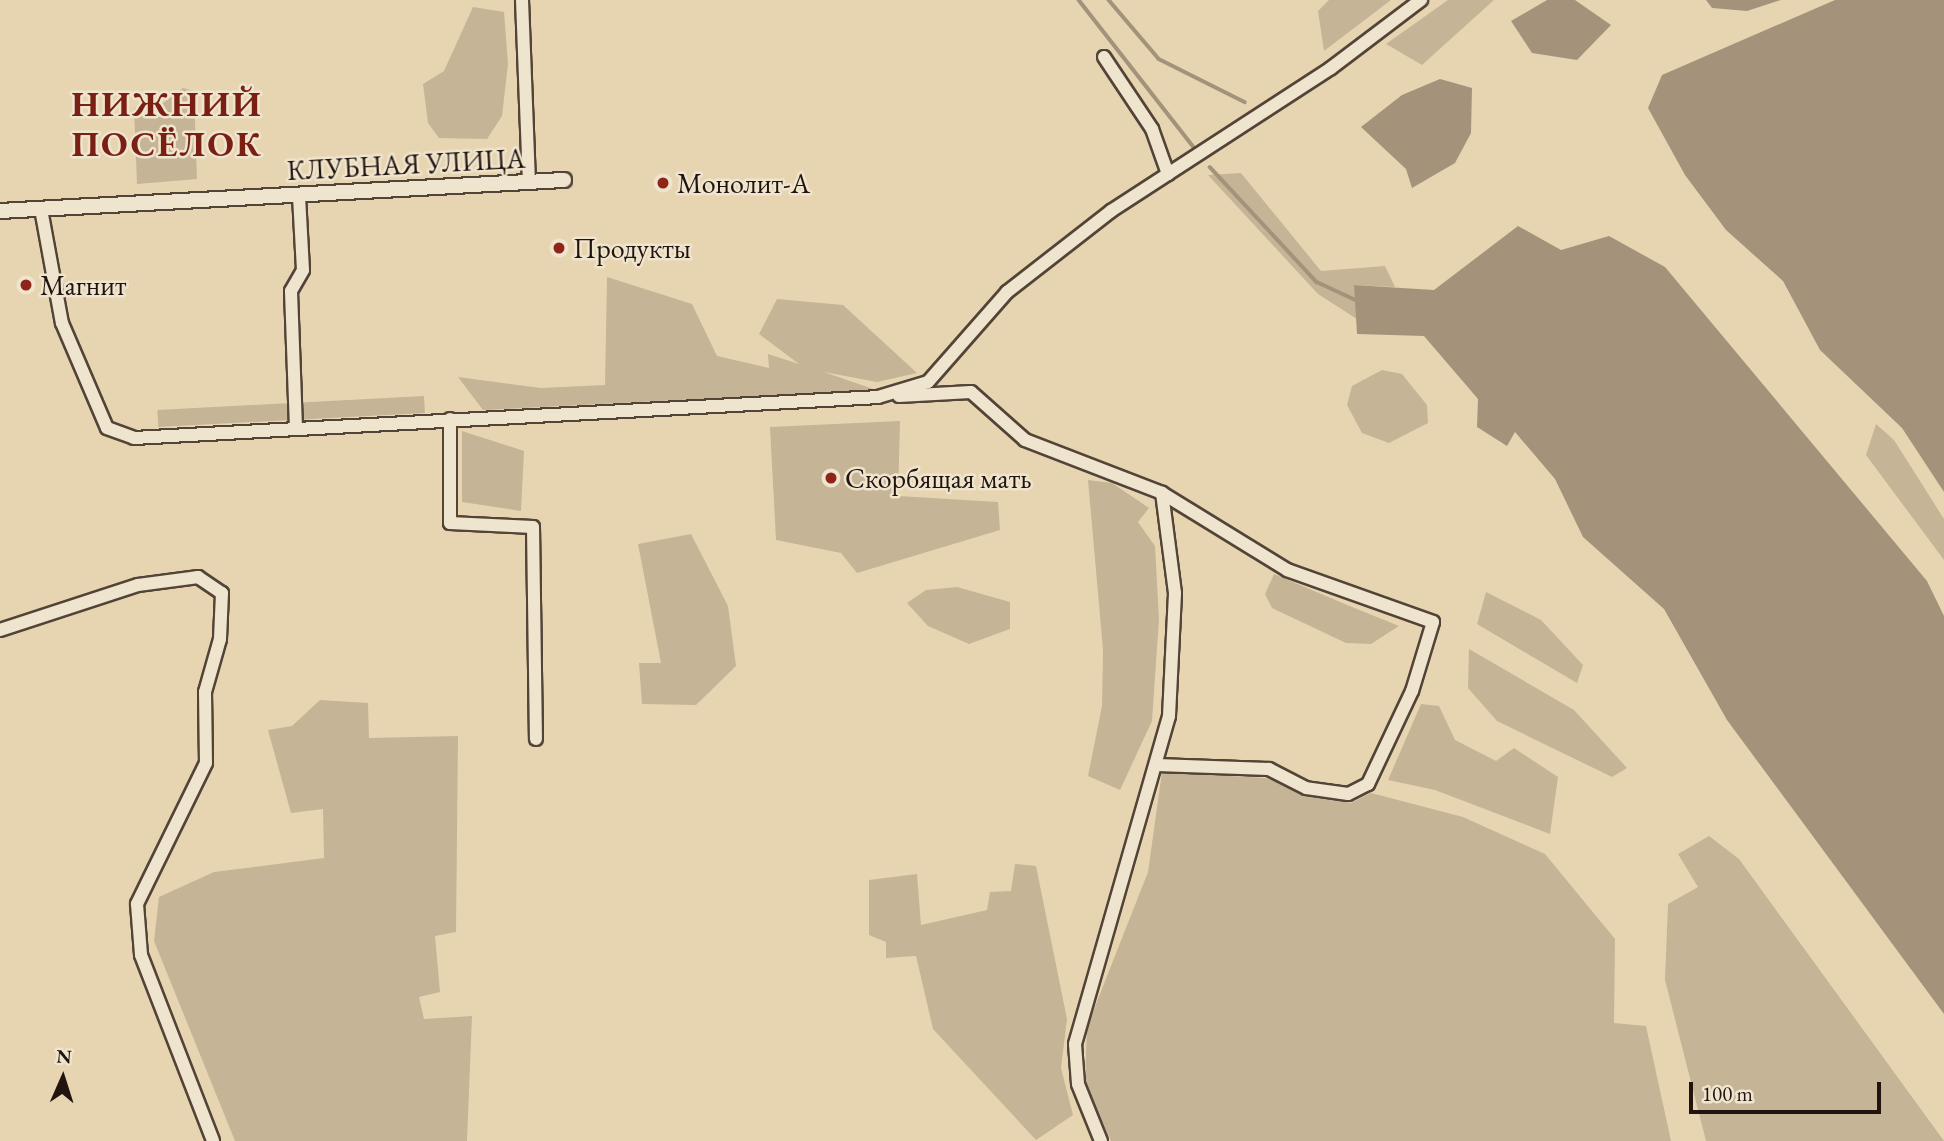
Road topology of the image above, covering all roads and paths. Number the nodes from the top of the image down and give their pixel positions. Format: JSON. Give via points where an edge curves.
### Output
{"nodes":[{"id":1,"x":522,"y":0,"type":"edge"},
{"id":2,"x":1421,"y":0,"type":"edge"},
{"id":3,"x":1104,"y":57,"type":"dead end"},
{"id":4,"x":1168,"y":174,"type":"junction"},
{"id":5,"x":564,"y":180,"type":"dead end"},
{"id":6,"x":529,"y":181,"type":"junction"},
{"id":7,"x":299,"y":195,"type":"junction"},
{"id":8,"x":41,"y":209,"type":"junction"},
{"id":9,"x":0,"y":211,"type":"edge"},
{"id":10,"x":878,"y":397,"type":"junction"},
{"id":11,"x":450,"y":419,"type":"junction"},
{"id":12,"x":296,"y":429,"type":"junction"},
{"id":13,"x":1162,"y":494,"type":"junction"},
{"id":14,"x":0,"y":630,"type":"edge"},
{"id":15,"x":536,"y":739,"type":"dead end"},
{"id":16,"x":1156,"y":765,"type":"junction"},
{"id":17,"x":214,"y":1141,"type":"edge"},
{"id":18,"x":1101,"y":1141,"type":"edge"}],
"edges":[{"from":1,"to":6,"type":"street"},
{"from":2,"to":4,"type":"street","via":[[1331,68]]},
{"from":3,"to":4,"type":"street","via":[[1152,129]]},
{"from":4,"to":10,"type":"street","via":[[1007,292],[928,382]]},
{"from":5,"to":6,"type":"street","name":"КЛУБНАЯ УЛИЦА"},
{"from":6,"to":7,"type":"street","name":"КЛУБНАЯ УЛИЦА"},
{"from":7,"to":8,"type":"street","name":"КЛУБНАЯ УЛИЦА"},
{"from":7,"to":12,"type":"street","via":[[303,270],[291,291]]},
{"from":8,"to":9,"type":"street","name":"КЛУБНАЯ УЛИЦА"},
{"from":8,"to":12,"type":"street","via":[[55,304],[107,428],[134,438]]},
{"from":10,"to":11,"type":"street"},
{"from":10,"to":13,"type":"street","via":[[971,392],[1024,440]]},
{"from":11,"to":12,"type":"street"},
{"from":11,"to":15,"type":"street","via":[[450,523],[533,527]]},
{"from":13,"to":16,"type":"street","via":[[1175,593],[1175,673]]},
{"from":13,"to":16,"type":"street","via":[[1287,570],[1433,622],[1412,691],[1368,783],[1348,794],[1306,788],[1269,769]]},
{"from":14,"to":17,"type":"street","via":[[138,584],[198,577],[222,593],[220,639],[205,692],[206,763],[137,904],[141,955]]},
{"from":16,"to":18,"type":"street","via":[[1074,1044],[1078,1084]]}]}
